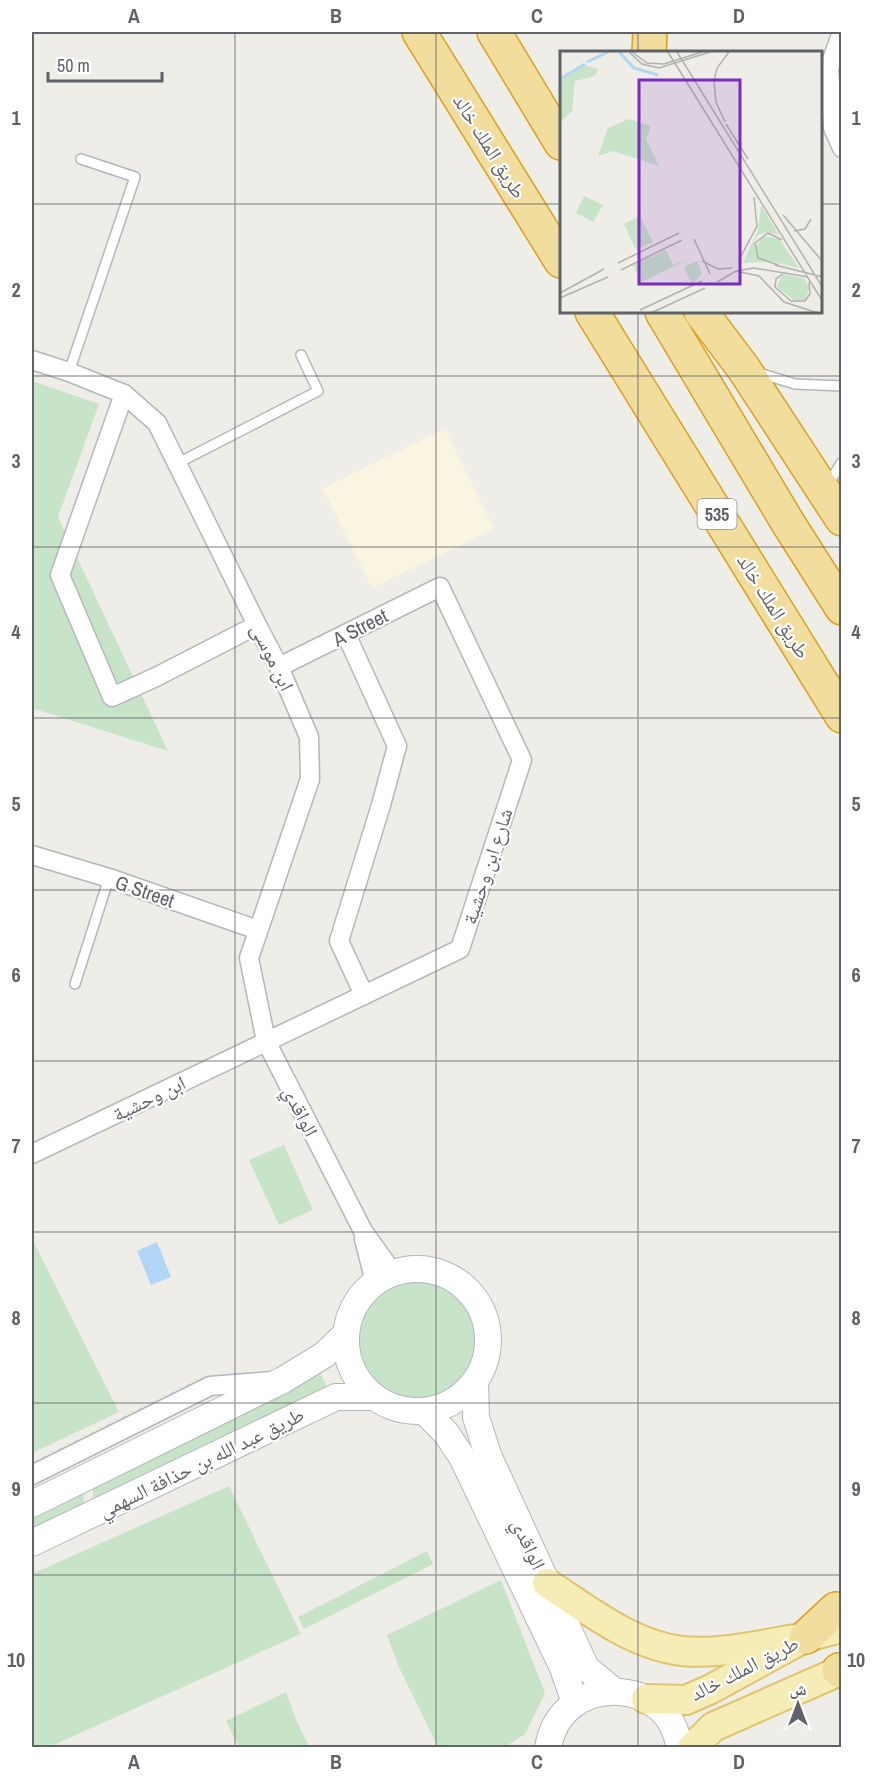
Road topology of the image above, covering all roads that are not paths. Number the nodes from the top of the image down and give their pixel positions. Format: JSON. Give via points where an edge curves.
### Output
{"nodes":[{"id":1,"x":419,"y":32,"type":"edge"},
{"id":2,"x":494,"y":32,"type":"edge"},
{"id":3,"x":650,"y":32,"type":"edge"},
{"id":4,"x":842,"y":32,"type":"edge"},
{"id":5,"x":649,"y":51,"type":"edge"},
{"id":6,"x":517,"y":69,"type":"junction"},
{"id":7,"x":560,"y":127,"type":"edge"},
{"id":8,"x":560,"y":142,"type":"edge"},
{"id":9,"x":842,"y":148,"type":"edge"},
{"id":10,"x":81,"y":159,"type":"dead end"},
{"id":11,"x":560,"y":259,"type":"edge"},
{"id":12,"x":593,"y":314,"type":"edge"},
{"id":13,"x":663,"y":314,"type":"edge"},
{"id":14,"x":703,"y":314,"type":"edge"},
{"id":15,"x":721,"y":314,"type":"edge"},
{"id":16,"x":302,"y":356,"type":"dead end"},
{"id":17,"x":32,"y":360,"type":"edge"},
{"id":18,"x":744,"y":369,"type":"junction"},
{"id":19,"x":69,"y":372,"type":"junction"},
{"id":20,"x":842,"y":386,"type":"edge"},
{"id":21,"x":124,"y":394,"type":"junction"},
{"id":22,"x":842,"y":462,"type":"edge"},
{"id":23,"x":176,"y":464,"type":"junction"},
{"id":24,"x":825,"y":491,"type":"junction"},
{"id":25,"x":842,"y":519,"type":"edge"},
{"id":26,"x":440,"y":587,"type":"joint"},
{"id":27,"x":842,"y":608,"type":"edge"},
{"id":28,"x":257,"y":625,"type":"junction"},
{"id":29,"x":346,"y":634,"type":"junction"},
{"id":30,"x":279,"y":667,"type":"junction"},
{"id":31,"x":842,"y":716,"type":"edge"},
{"id":32,"x":32,"y":855,"type":"edge"},
{"id":33,"x":109,"y":878,"type":"junction"},
{"id":34,"x":258,"y":930,"type":"junction"},
{"id":35,"x":75,"y":984,"type":"dead end"},
{"id":36,"x":364,"y":995,"type":"junction"},
{"id":37,"x":266,"y":1041,"type":"junction"},
{"id":38,"x":32,"y":1154,"type":"edge"},
{"id":39,"x":384,"y":1277,"type":"junction"},
{"id":40,"x":345,"y":1335,"type":"junction"},
{"id":41,"x":283,"y":1380,"type":"junction"},
{"id":42,"x":475,"y":1382,"type":"junction"},
{"id":43,"x":374,"y":1397,"type":"junction"},
{"id":44,"x":424,"y":1411,"type":"junction"},
{"id":45,"x":32,"y":1475,"type":"edge"},
{"id":46,"x":32,"y":1504,"type":"edge"},
{"id":47,"x":32,"y":1543,"type":"edge"},
{"id":48,"x":547,"y":1583,"type":"junction"},
{"id":49,"x":839,"y":1618,"type":"edge"},
{"id":50,"x":806,"y":1637,"type":"junction"},
{"id":51,"x":841,"y":1670,"type":"edge"},
{"id":52,"x":614,"y":1691,"type":"junction"},
{"id":53,"x":645,"y":1699,"type":"junction"},
{"id":54,"x":575,"y":1703,"type":"junction"},
{"id":55,"x":548,"y":1748,"type":"edge"},
{"id":56,"x":679,"y":1748,"type":"edge"},
{"id":57,"x":692,"y":1748,"type":"edge"}],
"edges":[{"from":1,"to":11,"type":"highway","name":"طريق الملك خالد"},
{"from":2,"to":6,"type":"highway"},
{"from":3,"to":5,"type":"highway"},
{"from":4,"to":9,"type":"street","via":[[829,68],[833,128]]},
{"from":6,"to":7,"type":"highway"},
{"from":6,"to":8,"type":"highway"},
{"from":10,"to":19,"type":"lane","via":[[135,177]]},
{"from":12,"to":31,"type":"highway","name":"طريق الملك خالد","number":"535"},
{"from":13,"to":27,"type":"highway"},
{"from":14,"to":18,"type":"highway"},
{"from":15,"to":18,"type":"highway"},
{"from":16,"to":23,"type":"lane","via":[[318,391]]},
{"from":17,"to":19,"type":"street","name":"ابن موسى"},
{"from":18,"to":20,"type":"lane","via":[[795,384]]},
{"from":18,"to":24,"type":"highway"},
{"from":19,"to":21,"type":"street","name":"ابن موسى"},
{"from":21,"to":23,"type":"street","name":"ابن موسى","via":[[157,423]]},
{"from":21,"to":28,"type":"street","via":[[60,575],[112,697]]},
{"from":22,"to":24,"type":"lane"},
{"from":23,"to":28,"type":"street","name":"ابن موسى"},
{"from":24,"to":25,"type":"highway"},
{"from":26,"to":29,"type":"street","name":"A Street"},
{"from":26,"to":36,"type":"street","name":"شارع ابن وحشية","via":[[522,760],[460,949]]},
{"from":28,"to":30,"type":"street","name":"ابن موسى"},
{"from":29,"to":30,"type":"street","name":"A Street"},
{"from":29,"to":36,"type":"street","via":[[397,746],[339,941]]},
{"from":30,"to":34,"type":"street","name":"ابن موسى","via":[[309,737],[310,779]]},
{"from":32,"to":33,"type":"street","name":"G Street"},
{"from":33,"to":34,"type":"street","name":"G Street"},
{"from":33,"to":35,"type":"lane"},
{"from":34,"to":37,"type":"street","name":"ابن موسى","via":[[249,958]]},
{"from":36,"to":37,"type":"street","name":"شارع ابن وحشية"},
{"from":37,"to":38,"type":"street","name":"ابن وحشية"},
{"from":37,"to":39,"type":"street","name":"الواقدي"},
{"from":39,"to":40,"type":"street","via":[[360,1297]]},
{"from":39,"to":42,"type":"street","via":[[416,1269],[438,1272],[458,1282],[474,1297],[485,1317],[488,1340],[485,1362]]},
{"from":40,"to":41,"type":"street","name":"طريق عبد الله بن حذافة السهمي","via":[[324,1355]]},
{"from":40,"to":43,"type":"street","via":[[348,1359],[357,1380]]},
{"from":41,"to":45,"type":"street","via":[[210,1386]]},
{"from":41,"to":46,"type":"street","name":"طريق عبد الله بن حذافة السهمي"},
{"from":42,"to":44,"type":"street","via":[[452,1402]]},
{"from":42,"to":48,"type":"street","name":"الواقدي","via":[[476,1417],[488,1455]]},
{"from":43,"to":44,"type":"street","via":[[397,1408]]},
{"from":43,"to":47,"type":"street","name":"طريق عبد الله بن حذافة السهمي","via":[[336,1397]]},
{"from":44,"to":54,"type":"street","name":"الواقدي","via":[[462,1456],[563,1668]]},
{"from":48,"to":50,"type":"main road","via":[[630,1635],[682,1651],[734,1649]]},
{"from":48,"to":52,"type":"street","name":"الواقدي","via":[[586,1668]]},
{"from":49,"to":50,"type":"highway"},
{"from":50,"to":53,"type":"main road","name":"طريق الملك خالد","via":[[686,1700]]},
{"from":51,"to":57,"type":"main road","name":"طريق الملك خالد","via":[[713,1727]]},
{"from":52,"to":53,"type":"street"},
{"from":52,"to":54,"type":"street","via":[[594,1694]]},
{"from":53,"to":56,"type":"street","via":[[672,1724]]},
{"from":54,"to":55,"type":"street","via":[[560,1718]]}]}
